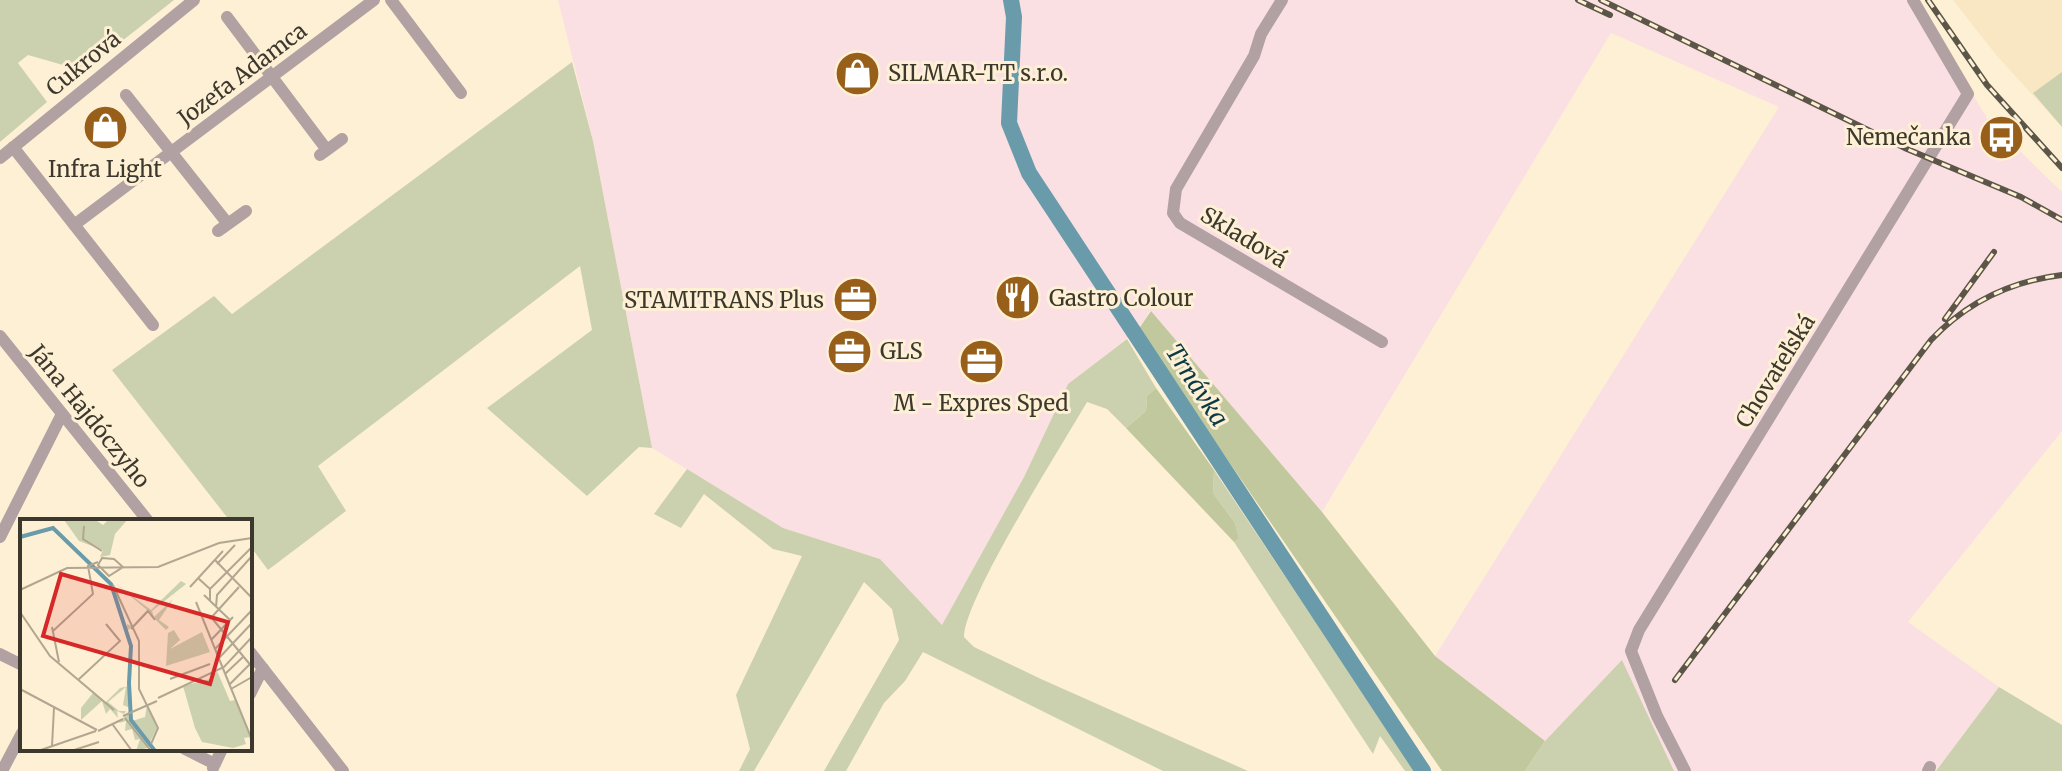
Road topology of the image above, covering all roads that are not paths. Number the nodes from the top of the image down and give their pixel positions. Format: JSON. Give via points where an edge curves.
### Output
{"nodes":[{"id":1,"x":194,"y":0,"type":"edge"},
{"id":2,"x":374,"y":0,"type":"edge"},
{"id":3,"x":391,"y":0,"type":"edge"},
{"id":4,"x":1282,"y":0,"type":"edge"},
{"id":5,"x":1913,"y":0,"type":"edge"},
{"id":6,"x":227,"y":17,"type":"dead end"},
{"id":7,"x":272,"y":77,"type":"junction"},
{"id":8,"x":461,"y":93,"type":"dead end"},
{"id":9,"x":126,"y":95,"type":"dead end"},
{"id":10,"x":342,"y":139,"type":"dead end"},
{"id":11,"x":13,"y":147,"type":"junction"},
{"id":12,"x":171,"y":152,"type":"junction"},
{"id":13,"x":0,"y":158,"type":"edge"},
{"id":14,"x":246,"y":211,"type":"dead end"},
{"id":15,"x":74,"y":225,"type":"junction"},
{"id":16,"x":153,"y":325,"type":"dead end"},
{"id":17,"x":0,"y":336,"type":"edge"},
{"id":18,"x":1382,"y":342,"type":"dead end"},
{"id":19,"x":62,"y":414,"type":"junction"},
{"id":20,"x":137,"y":507,"type":"junction"},
{"id":21,"x":131,"y":519,"type":"edge"},
{"id":22,"x":146,"y":519,"type":"edge"},
{"id":23,"x":0,"y":537,"type":"edge"},
{"id":24,"x":0,"y":654,"type":"edge"},
{"id":25,"x":252,"y":654,"type":"edge"},
{"id":26,"x":20,"y":664,"type":"edge"},
{"id":27,"x":263,"y":668,"type":"junction"},
{"id":28,"x":252,"y":690,"type":"edge"},
{"id":29,"x":20,"y":737,"type":"edge"},
{"id":30,"x":188,"y":751,"type":"edge"},
{"id":31,"x":213,"y":768,"type":"edge"},
{"id":32,"x":2,"y":771,"type":"edge"},
{"id":33,"x":343,"y":771,"type":"edge"},
{"id":34,"x":1685,"y":771,"type":"edge"}],
"edges":[{"from":1,"to":11,"type":"street","name":"Cukrová"},
{"from":2,"to":7,"type":"street","name":"Jozefa Adamca"},
{"from":3,"to":8,"type":"street"},
{"from":4,"to":18,"type":"street","name":"Skladová","via":[[1176,189],[1173,213],[1180,223]]},
{"from":5,"to":34,"type":"street","name":"Chovateľská","via":[[1968,94],[1639,630],[1631,651]]},
{"from":6,"to":7,"type":"street"},
{"from":7,"to":10,"type":"street","via":[[323,152]]},
{"from":7,"to":12,"type":"street","name":"Jozefa Adamca"},
{"from":9,"to":12,"type":"street","name":"Jozefa Adamca"},
{"from":11,"to":13,"type":"street","name":"Cukrová"},
{"from":11,"to":15,"type":"street"},
{"from":12,"to":14,"type":"street","name":"Jozefa Adamca","via":[[223,228]]},
{"from":12,"to":15,"type":"street","name":"Jozefa Adamca"},
{"from":15,"to":16,"type":"street"},
{"from":17,"to":19,"type":"street","name":"Jána Hajdóczyho"},
{"from":19,"to":20,"type":"street","name":"Jána Hajdóczyho"},
{"from":19,"to":23,"type":"street"},
{"from":20,"to":21,"type":"street"},
{"from":20,"to":22,"type":"street","name":"Jána Hajdóczyho"},
{"from":24,"to":26,"type":"street"},
{"from":25,"to":27,"type":"street"},
{"from":27,"to":28,"type":"street"},
{"from":27,"to":33,"type":"street"},
{"from":29,"to":32,"type":"street"},
{"from":30,"to":31,"type":"street"}]}
